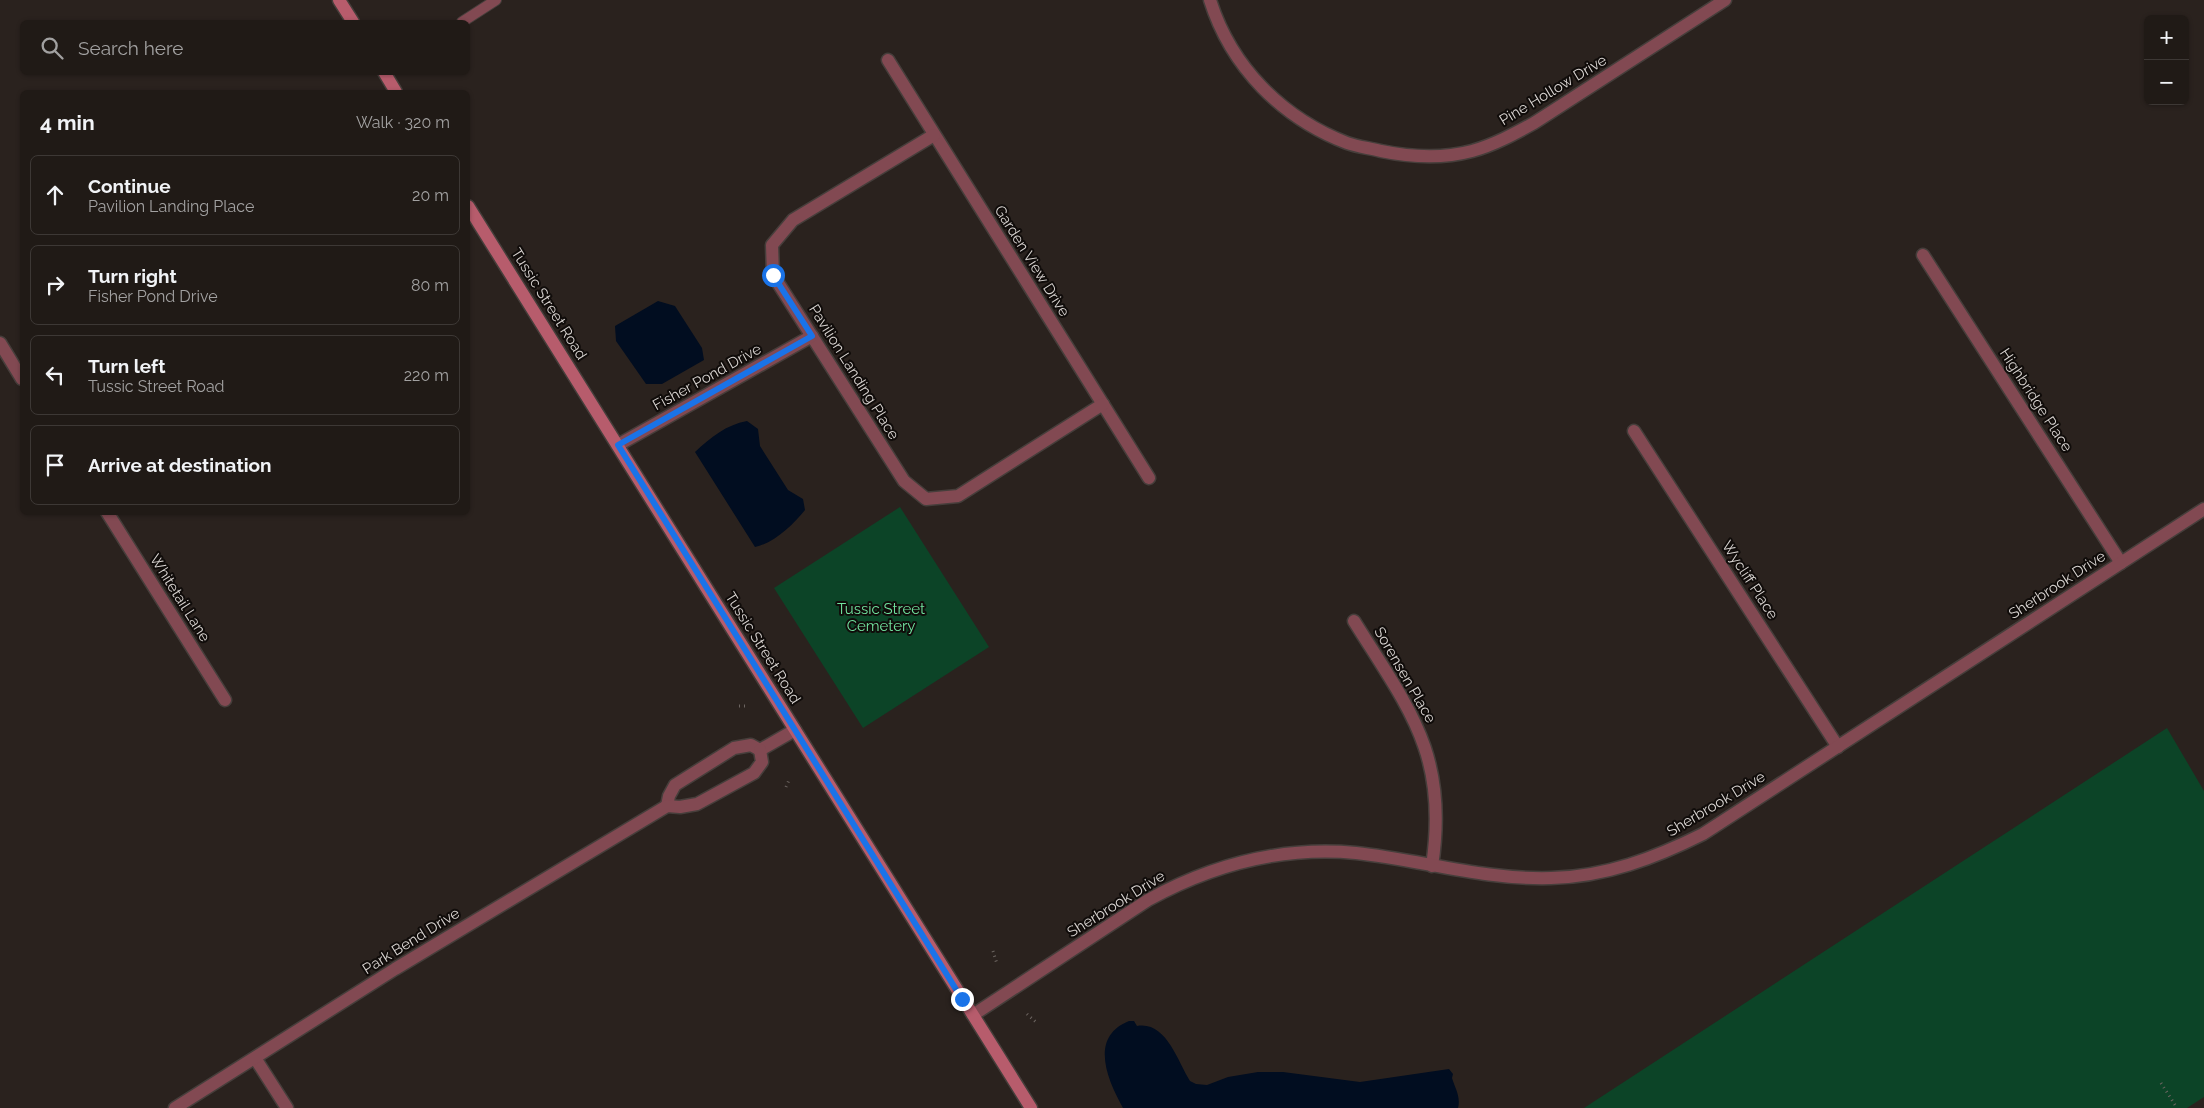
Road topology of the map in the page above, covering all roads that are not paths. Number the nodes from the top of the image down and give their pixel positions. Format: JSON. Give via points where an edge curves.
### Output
{"nodes":[{"id":1,"x":339,"y":0,"type":"edge"},
{"id":2,"x":496,"y":0,"type":"edge"},
{"id":3,"x":1210,"y":0,"type":"edge"},
{"id":4,"x":1725,"y":0,"type":"edge"},
{"id":5,"x":352,"y":20,"type":"edge"},
{"id":6,"x":465,"y":20,"type":"edge"},
{"id":7,"x":888,"y":60,"type":"dead end"},
{"id":8,"x":388,"y":75,"type":"edge"},
{"id":9,"x":395,"y":90,"type":"edge"},
{"id":10,"x":934,"y":135,"type":"junction"},
{"id":11,"x":470,"y":209,"type":"edge"},
{"id":12,"x":1923,"y":255,"type":"dead end"},
{"id":13,"x":812,"y":336,"type":"junction"},
{"id":14,"x":0,"y":343,"type":"edge"},
{"id":15,"x":20,"y":376,"type":"edge"},
{"id":16,"x":1103,"y":404,"type":"junction"},
{"id":17,"x":1634,"y":431,"type":"dead end"},
{"id":18,"x":618,"y":445,"type":"junction"},
{"id":19,"x":1149,"y":478,"type":"dead end"},
{"id":20,"x":2204,"y":509,"type":"edge"},
{"id":21,"x":109,"y":515,"type":"edge"},
{"id":22,"x":2121,"y":562,"type":"junction"},
{"id":23,"x":1354,"y":621,"type":"dead end"},
{"id":24,"x":225,"y":700,"type":"dead end"},
{"id":25,"x":795,"y":730,"type":"junction"},
{"id":26,"x":1838,"y":747,"type":"junction"},
{"id":27,"x":760,"y":750,"type":"junction"},
{"id":28,"x":667,"y":806,"type":"junction"},
{"id":29,"x":1432,"y":866,"type":"junction"},
{"id":30,"x":973,"y":1015,"type":"junction"},
{"id":31,"x":256,"y":1058,"type":"junction"},
{"id":32,"x":175,"y":1108,"type":"edge"},
{"id":33,"x":287,"y":1108,"type":"edge"},
{"id":34,"x":1031,"y":1108,"type":"edge"}],
"edges":[{"from":1,"to":5,"type":"main road"},
{"from":2,"to":6,"type":"lane"},
{"from":3,"to":4,"type":"street","name":"Pine Hollow Drive","via":[[1216,19],[1247,72],[1296,117],[1349,144],[1413,156],[1445,156],[1502,140],[1534,123]]},
{"from":7,"to":10,"type":"street","name":"Garden View Drive"},
{"from":8,"to":9,"type":"main road"},
{"from":10,"to":13,"type":"street","name":"Pavilion Landing Place","via":[[793,220],[772,245],[773,275]]},
{"from":10,"to":16,"type":"street","name":"Garden View Drive"},
{"from":11,"to":18,"type":"main road","name":"Tussic Street Road"},
{"from":12,"to":22,"type":"street","name":"Highbridge Place"},
{"from":13,"to":16,"type":"street","name":"Pavilion Landing Place","via":[[904,481],[926,500],[958,496]]},
{"from":13,"to":18,"type":"street","name":"Fisher Pond Drive"},
{"from":14,"to":15,"type":"street"},
{"from":16,"to":19,"type":"street","name":"Garden View Drive"},
{"from":17,"to":26,"type":"street","name":"Wycliff Place"},
{"from":18,"to":25,"type":"main road","name":"Tussic Street Road"},
{"from":20,"to":22,"type":"street","name":"Sherbrook Drive"},
{"from":21,"to":24,"type":"street","name":"Whitetail Lane"},
{"from":22,"to":26,"type":"street","name":"Sherbrook Drive"},
{"from":23,"to":29,"type":"street","name":"Sorensen Place","via":[[1410,709],[1423,739],[1437,802]]},
{"from":25,"to":27,"type":"street"},
{"from":25,"to":30,"type":"main road","name":"Tussic Street Road"},
{"from":26,"to":29,"type":"street","name":"Sherbrook Drive","via":[[1703,834],[1634,864],[1554,878],[1519,878]]},
{"from":27,"to":28,"type":"street","via":[[751,745],[734,748],[675,786],[668,796]]},
{"from":27,"to":28,"type":"street","name":"Park Bend Drive","via":[[762,762],[754,773],[697,804]]},
{"from":28,"to":31,"type":"street","name":"Park Bend Drive","via":[[394,969]]},
{"from":29,"to":30,"type":"street","name":"Sherbrook Drive","via":[[1356,853],[1321,852],[1280,854],[1206,872],[1148,900]]},
{"from":30,"to":34,"type":"main road","name":"Tussic Street Road"},
{"from":31,"to":32,"type":"street","name":"Park Bend Drive"},
{"from":31,"to":33,"type":"street"}]}
